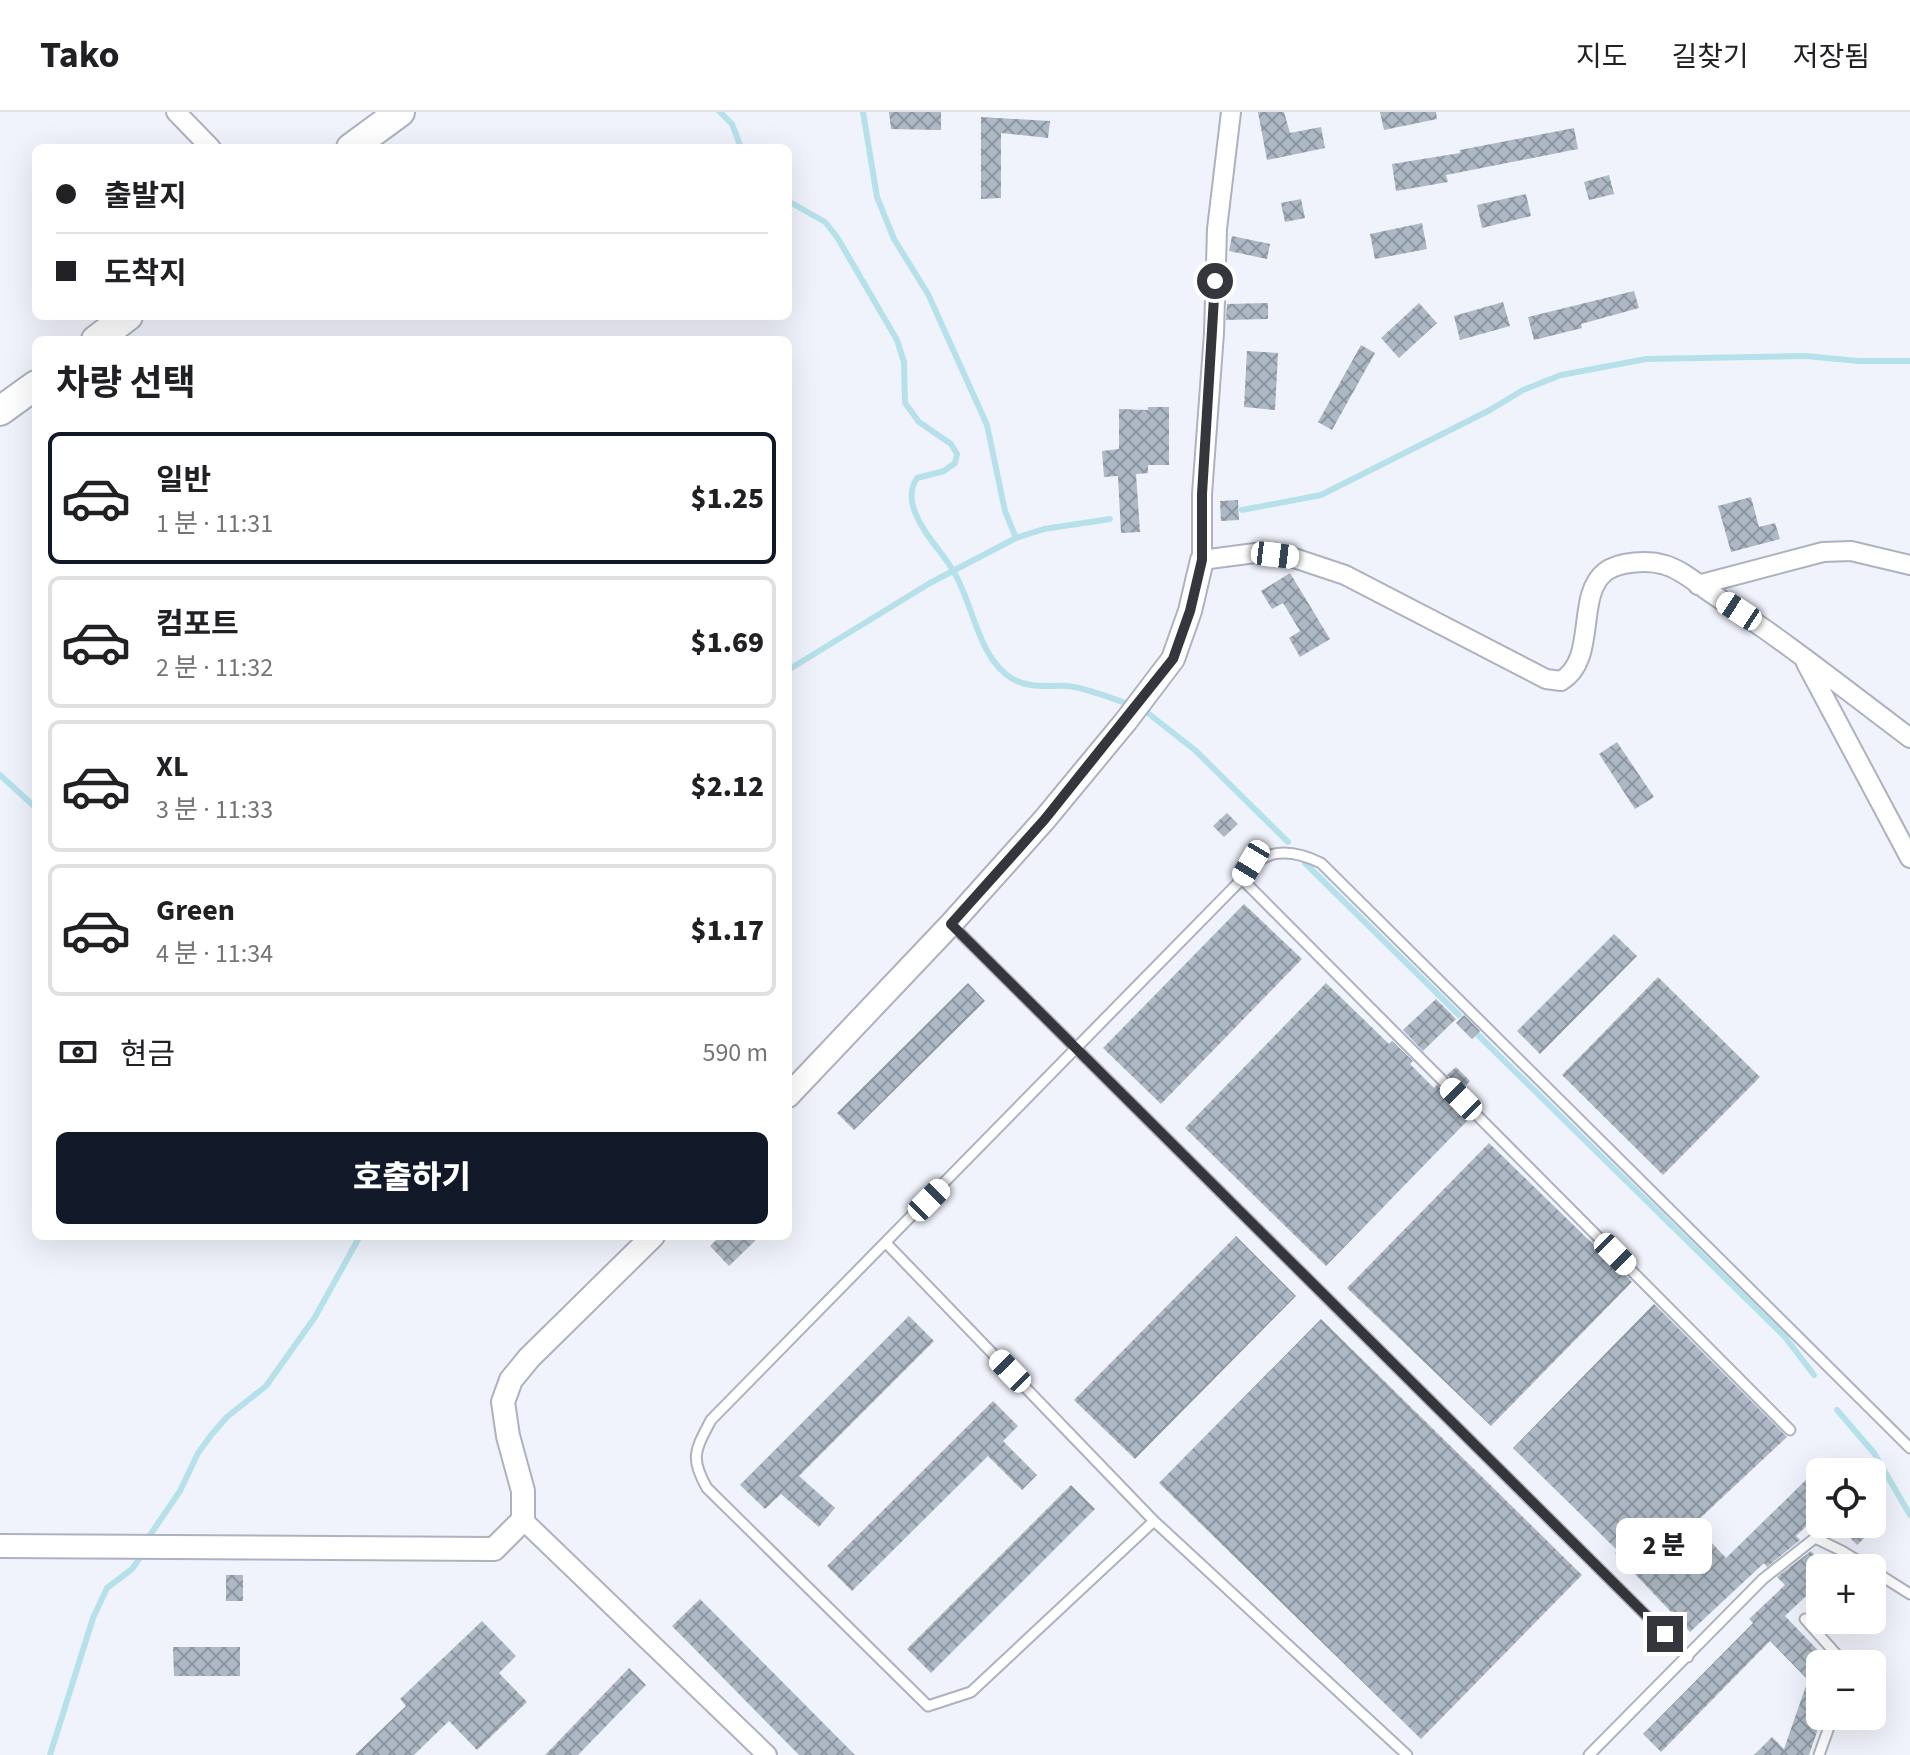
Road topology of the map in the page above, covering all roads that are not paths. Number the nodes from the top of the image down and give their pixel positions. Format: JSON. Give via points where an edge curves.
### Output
{"nodes":[{"id":1,"x":176,"y":112,"type":"edge"},
{"id":2,"x":400,"y":112,"type":"edge"},
{"id":3,"x":1231,"y":112,"type":"edge"},
{"id":4,"x":207,"y":144,"type":"edge"},
{"id":5,"x":356,"y":144,"type":"edge"},
{"id":6,"x":123,"y":320,"type":"edge"},
{"id":7,"x":101,"y":336,"type":"edge"},
{"id":8,"x":32,"y":388,"type":"edge"},
{"id":9,"x":0,"y":411,"type":"edge"},
{"id":10,"x":1202,"y":560,"type":"junction"},
{"id":11,"x":1910,"y":565,"type":"edge"},
{"id":12,"x":1698,"y":585,"type":"junction"},
{"id":13,"x":1803,"y":657,"type":"junction"},
{"id":14,"x":1910,"y":738,"type":"edge"},
{"id":15,"x":1910,"y":858,"type":"edge"},
{"id":16,"x":1242,"y":879,"type":"junction"},
{"id":17,"x":951,"y":924,"type":"junction"},
{"id":18,"x":1078,"y":1049,"type":"junction"},
{"id":19,"x":792,"y":1092,"type":"edge"},
{"id":20,"x":649,"y":1240,"type":"edge"},
{"id":21,"x":886,"y":1243,"type":"junction"},
{"id":22,"x":1790,"y":1430,"type":"dead end"},
{"id":23,"x":1910,"y":1448,"type":"edge"},
{"id":24,"x":523,"y":1520,"type":"junction"},
{"id":25,"x":1154,"y":1521,"type":"junction"},
{"id":26,"x":0,"y":1546,"type":"edge"},
{"id":27,"x":1847,"y":1554,"type":"edge"},
{"id":28,"x":1886,"y":1579,"type":"edge"},
{"id":29,"x":1910,"y":1594,"type":"edge"},
{"id":30,"x":1805,"y":1619,"type":"dead end"},
{"id":31,"x":1833,"y":1650,"type":"edge"},
{"id":32,"x":1688,"y":1657,"type":"junction"},
{"id":33,"x":1828,"y":1730,"type":"edge"},
{"id":34,"x":767,"y":1755,"type":"edge"},
{"id":35,"x":1407,"y":1755,"type":"edge"},
{"id":36,"x":1589,"y":1755,"type":"edge"},
{"id":37,"x":1819,"y":1755,"type":"edge"}],
"edges":[{"from":1,"to":4,"type":"street"},
{"from":2,"to":5,"type":"main road"},
{"from":3,"to":10,"type":"street","via":[[1217,229]]},
{"from":6,"to":7,"type":"main road"},
{"from":8,"to":9,"type":"main road"},
{"from":10,"to":12,"type":"street","via":[[1255,553],[1294,558],[1345,575],[1546,679],[1561,681],[1578,662],[1594,587],[1605,572],[1647,562],[1667,566]]},
{"from":10,"to":17,"type":"street","via":[[1173,659],[1045,819]]},
{"from":11,"to":12,"type":"street","via":[[1851,551],[1823,552]]},
{"from":12,"to":13,"type":"street"},
{"from":13,"to":14,"type":"street"},
{"from":13,"to":15,"type":"street"},
{"from":16,"to":18,"type":"lane"},
{"from":16,"to":22,"type":"lane"},
{"from":16,"to":23,"type":"lane","via":[[1251,863],[1270,855],[1299,852],[1321,863]]},
{"from":17,"to":18,"type":"lane"},
{"from":17,"to":19,"type":"street"},
{"from":18,"to":21,"type":"lane"},
{"from":18,"to":32,"type":"lane"},
{"from":20,"to":24,"type":"street","via":[[511,1380],[503,1402],[523,1491]]},
{"from":21,"to":25,"type":"lane"},
{"from":21,"to":25,"type":"lane","via":[[711,1420],[695,1451],[707,1488],[928,1706],[971,1692]]},
{"from":24,"to":26,"type":"street","via":[[494,1549]]},
{"from":24,"to":34,"type":"street"},
{"from":25,"to":35,"type":"lane"},
{"from":27,"to":32,"type":"lane","via":[[1815,1538],[1763,1579]]},
{"from":28,"to":29,"type":"lane"},
{"from":30,"to":31,"type":"lane"},
{"from":32,"to":36,"type":"lane"},
{"from":33,"to":37,"type":"lane"}]}
